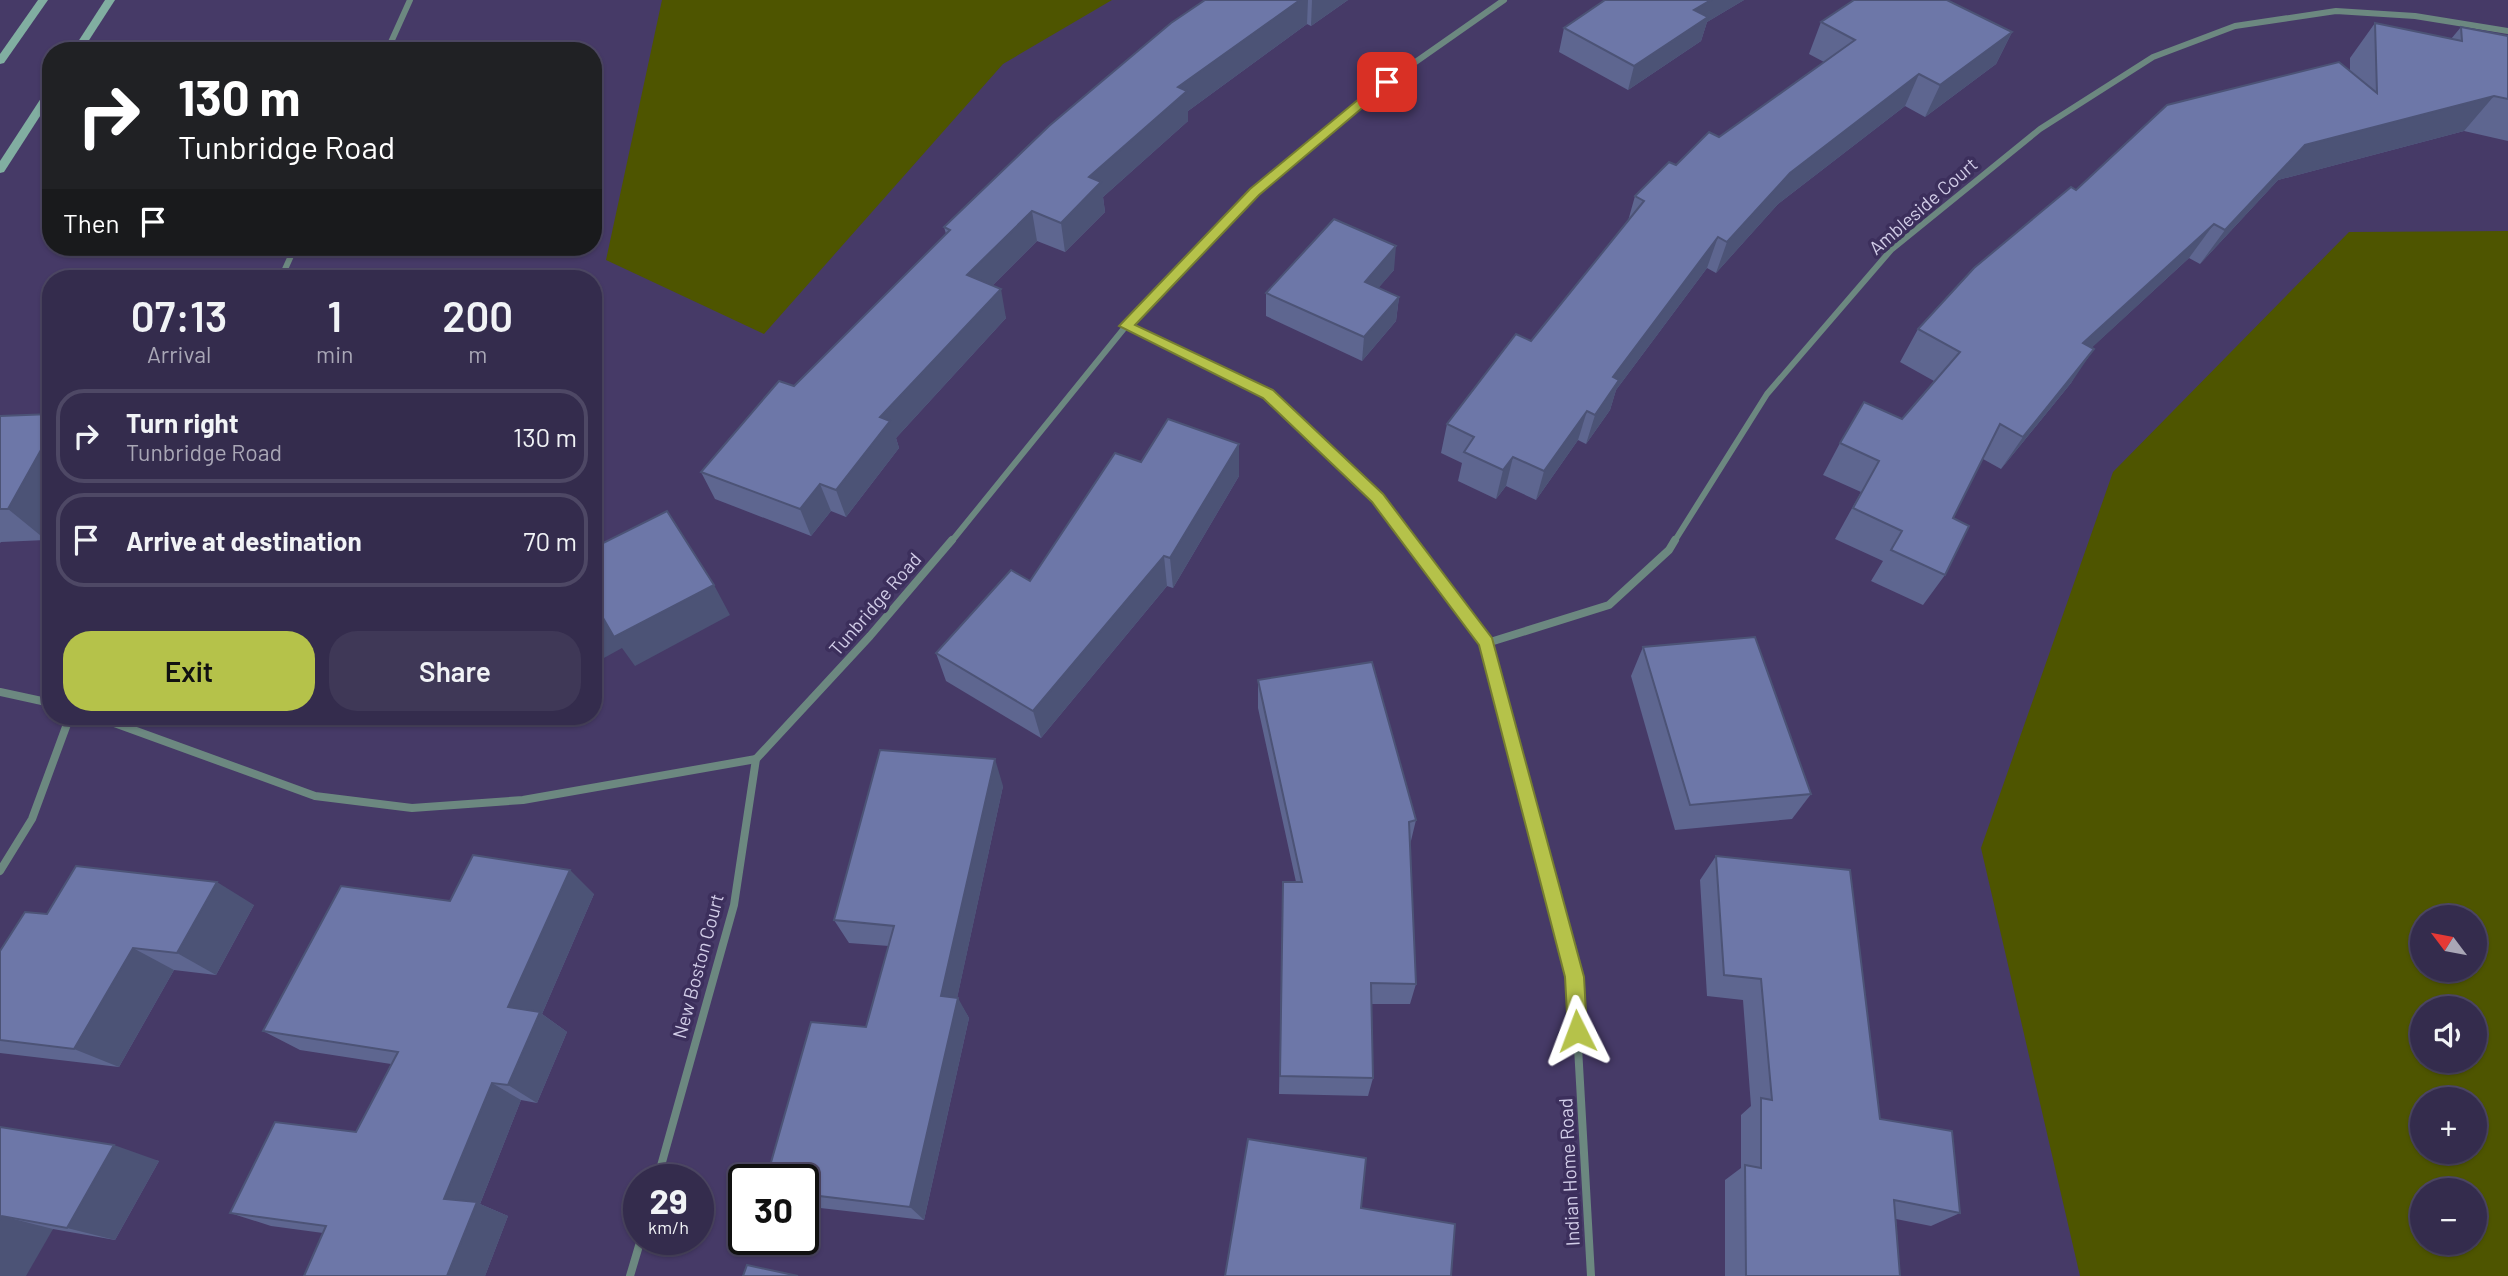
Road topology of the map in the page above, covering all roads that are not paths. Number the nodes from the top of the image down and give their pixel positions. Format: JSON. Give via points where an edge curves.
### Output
{"nodes":[{"id":1,"x":43,"y":0,"type":"edge"},
{"id":2,"x":110,"y":0,"type":"edge"},
{"id":3,"x":410,"y":0,"type":"edge"},
{"id":4,"x":1504,"y":0,"type":"edge"},
{"id":5,"x":2508,"y":32,"type":"edge"},
{"id":6,"x":83,"y":42,"type":"edge"},
{"id":7,"x":391,"y":42,"type":"edge"},
{"id":8,"x":0,"y":61,"type":"edge"},
{"id":9,"x":42,"y":105,"type":"edge"},
{"id":10,"x":0,"y":169,"type":"edge"},
{"id":11,"x":1126,"y":326,"type":"junction"},
{"id":12,"x":1487,"y":643,"type":"junction"},
{"id":13,"x":0,"y":692,"type":"edge"},
{"id":14,"x":42,"y":701,"type":"edge"},
{"id":15,"x":67,"y":725,"type":"edge"},
{"id":16,"x":119,"y":725,"type":"edge"},
{"id":17,"x":756,"y":759,"type":"junction"},
{"id":18,"x":0,"y":871,"type":"edge"},
{"id":19,"x":661,"y":1164,"type":"edge"},
{"id":20,"x":636,"y":1255,"type":"edge"},
{"id":21,"x":630,"y":1276,"type":"edge"},
{"id":22,"x":1591,"y":1276,"type":"edge"}],
"edges":[{"from":1,"to":8,"type":"main road"},
{"from":2,"to":6,"type":"main road"},
{"from":3,"to":7,"type":"street"},
{"from":4,"to":11,"type":"street","name":"Tunbridge Road","via":[[1387,82],[1255,192]]},
{"from":5,"to":12,"type":"street","name":"Ambleside Court","via":[[2415,16],[2336,11],[2235,26],[2153,57],[2040,129],[1891,250],[1767,394],[1670,550],[1609,604]]},
{"from":9,"to":10,"type":"main road"},
{"from":11,"to":12,"type":"street","name":"Indian Home Road","via":[[1268,394],[1377,498]]},
{"from":11,"to":17,"type":"street","name":"Tunbridge Road","via":[[994,491],[870,636]]},
{"from":12,"to":22,"type":"street","name":"Indian Home Road","via":[[1574,977]]},
{"from":13,"to":14,"type":"street"},
{"from":15,"to":18,"type":"street","via":[[32,819]]},
{"from":16,"to":17,"type":"street","via":[[315,796],[412,808],[523,800]]},
{"from":17,"to":19,"type":"street","name":"New Boston Court","via":[[734,905]]},
{"from":20,"to":21,"type":"street"}]}
